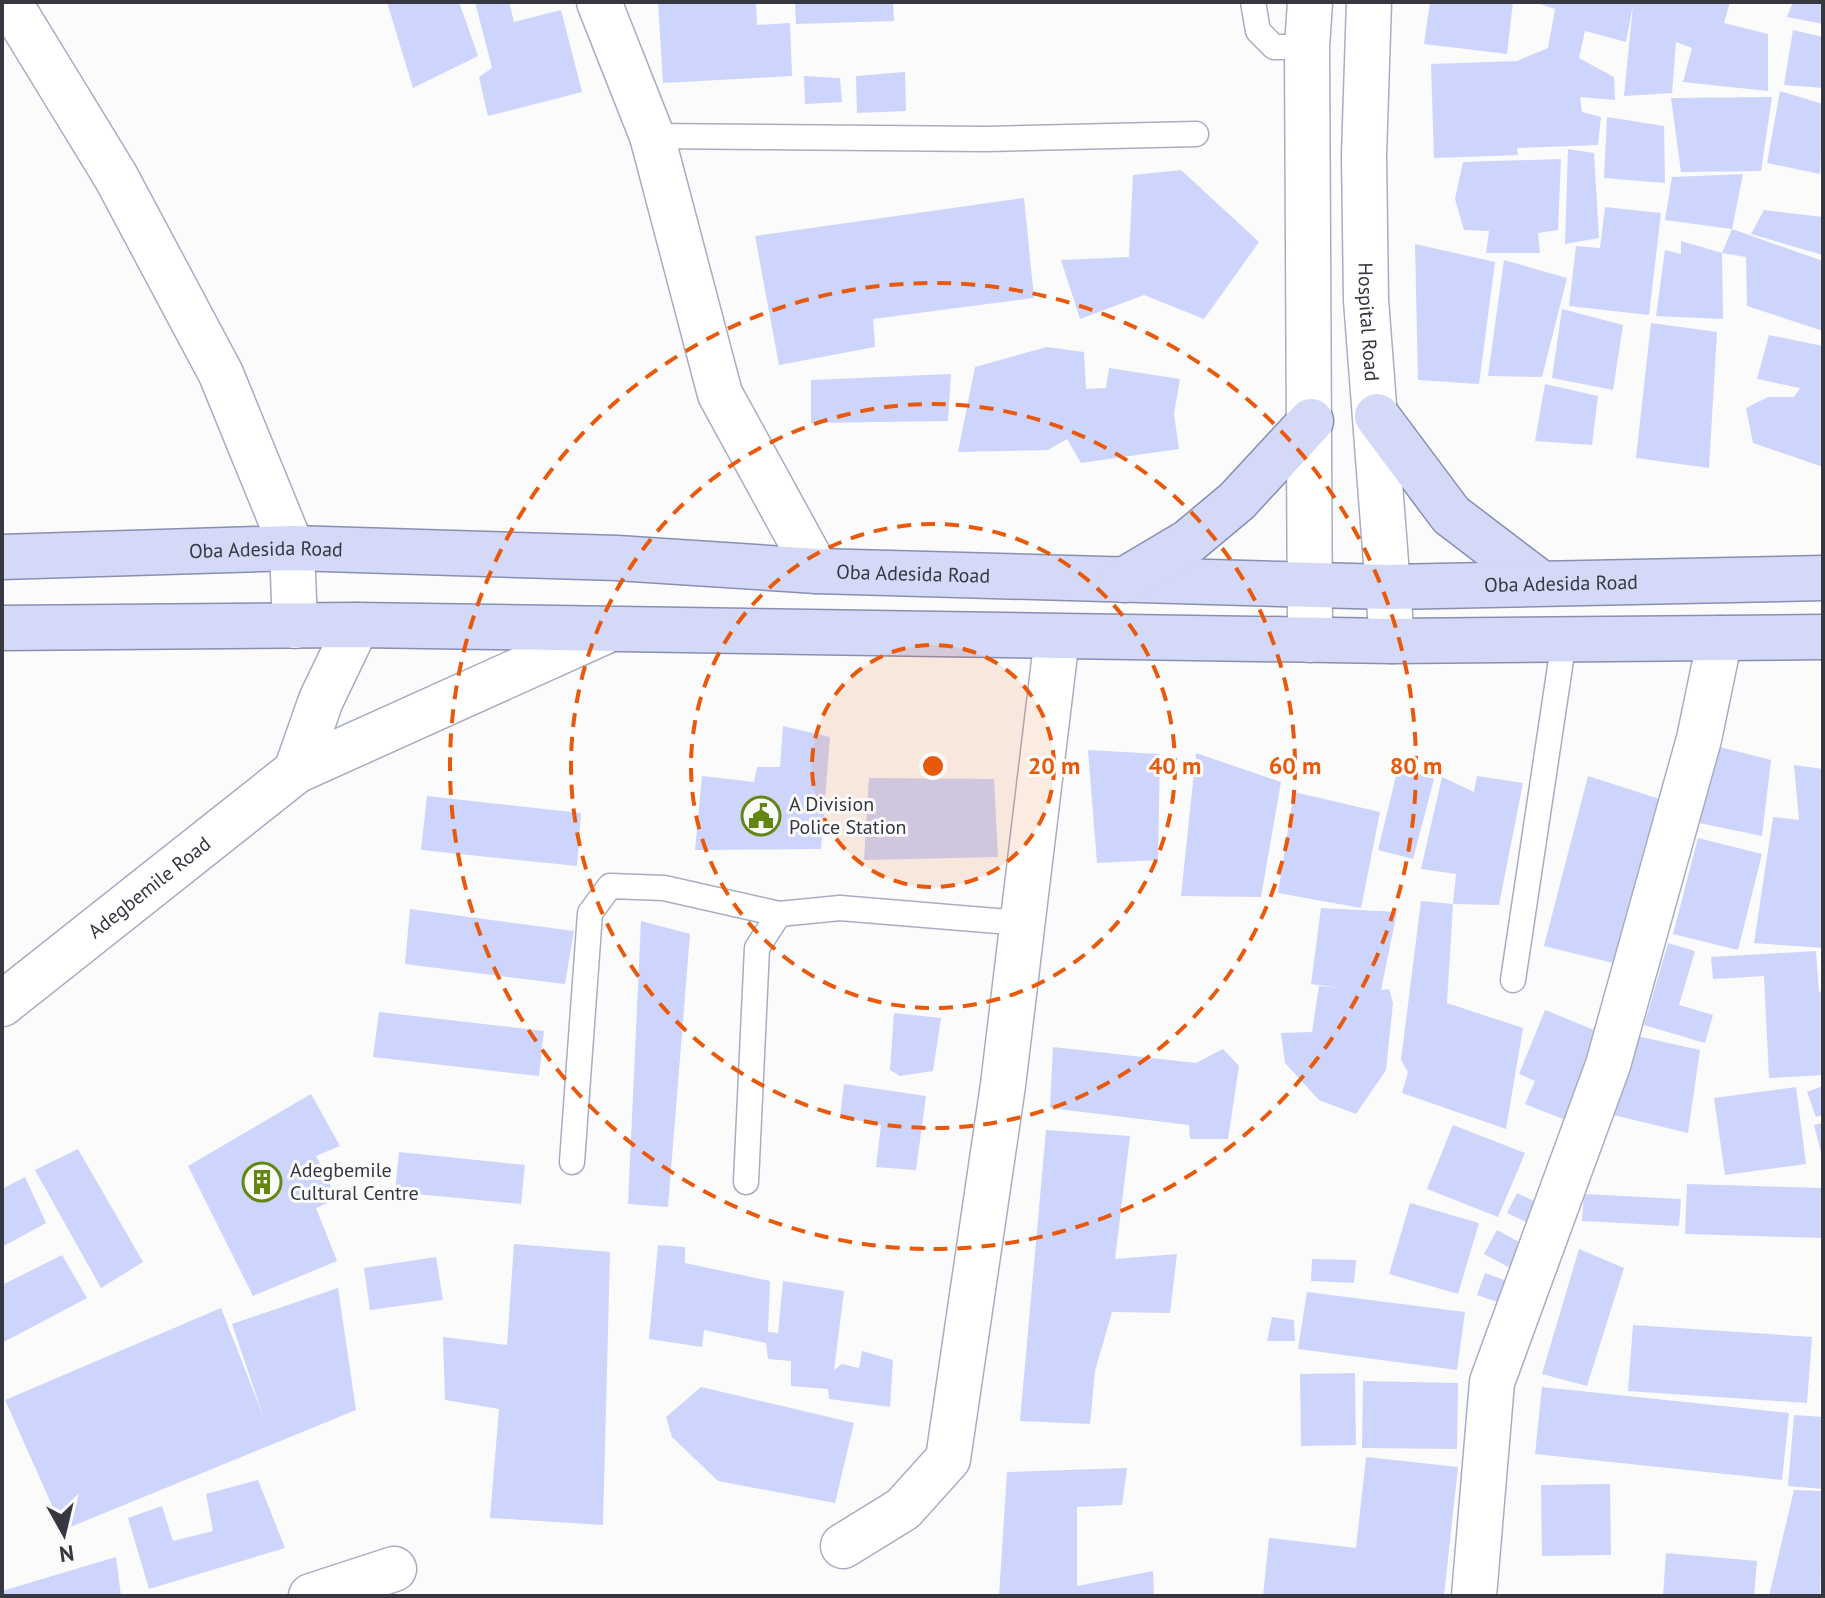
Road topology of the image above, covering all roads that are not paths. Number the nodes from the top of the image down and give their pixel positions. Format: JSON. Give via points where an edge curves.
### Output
{"nodes":[{"id":1,"x":9,"y":2,"type":"edge"},
{"id":2,"x":599,"y":2,"type":"edge"},
{"id":3,"x":1253,"y":2,"type":"edge"},
{"id":4,"x":1310,"y":2,"type":"edge"},
{"id":5,"x":1369,"y":2,"type":"edge"},
{"id":6,"x":1307,"y":47,"type":"junction"},
{"id":7,"x":1196,"y":134,"type":"dead end"},
{"id":8,"x":652,"y":136,"type":"junction"},
{"id":9,"x":1377,"y":416,"type":"junction"},
{"id":10,"x":1311,"y":421,"type":"junction"},
{"id":11,"x":292,"y":548,"type":"junction"},
{"id":12,"x":2,"y":557,"type":"edge"},
{"id":13,"x":817,"y":571,"type":"junction"},
{"id":14,"x":1823,"y":578,"type":"edge"},
{"id":15,"x":1124,"y":580,"type":"junction"},
{"id":16,"x":1539,"y":582,"type":"junction"},
{"id":17,"x":1310,"y":584,"type":"junction"},
{"id":18,"x":1389,"y":587,"type":"junction"},
{"id":19,"x":357,"y":625,"type":"junction"},
{"id":20,"x":295,"y":626,"type":"junction"},
{"id":21,"x":2,"y":628,"type":"edge"},
{"id":22,"x":604,"y":632,"type":"junction"},
{"id":23,"x":1057,"y":637,"type":"junction"},
{"id":24,"x":1823,"y":637,"type":"edge"},
{"id":25,"x":1720,"y":638,"type":"junction"},
{"id":26,"x":1310,"y":640,"type":"junction"},
{"id":27,"x":1564,"y":640,"type":"junction"},
{"id":28,"x":1392,"y":641,"type":"junction"},
{"id":29,"x":296,"y":771,"type":"junction"},
{"id":30,"x":779,"y":914,"type":"junction"},
{"id":31,"x":1021,"y":923,"type":"junction"},
{"id":32,"x":1513,"y":980,"type":"dead end"},
{"id":33,"x":2,"y":1004,"type":"edge"},
{"id":34,"x":572,"y":1162,"type":"dead end"},
{"id":35,"x":746,"y":1182,"type":"dead end"},
{"id":36,"x":843,"y":1546,"type":"dead end"},
{"id":37,"x":394,"y":1569,"type":"dead end"},
{"id":38,"x":311,"y":1596,"type":"edge"},
{"id":39,"x":1474,"y":1596,"type":"edge"}],
"edges":[{"from":1,"to":11,"type":"street","via":[[116,177],[221,374]]},
{"from":2,"to":8,"type":"street"},
{"from":3,"to":6,"type":"lane","via":[[1258,31],[1274,47]]},
{"from":4,"to":6,"type":"street"},
{"from":5,"to":9,"type":"street","name":"Hospital Road","via":[[1366,300]]},
{"from":6,"to":10,"type":"street"},
{"from":7,"to":8,"type":"lane","via":[[986,139]]},
{"from":8,"to":13,"type":"street","via":[[720,394]]},
{"from":9,"to":16,"type":"main road","via":[[1451,515]]},
{"from":9,"to":18,"type":"street","name":"Hospital Road"},
{"from":10,"to":15,"type":"main road","via":[[1200,532]]},
{"from":10,"to":17,"type":"street"},
{"from":11,"to":12,"type":"main road","name":"Oba Adesida Road"},
{"from":11,"to":13,"type":"main road","name":"Oba Adesida Road","via":[[617,558]]},
{"from":11,"to":20,"type":"street"},
{"from":13,"to":15,"type":"main road","name":"Oba Adesida Road"},
{"from":14,"to":16,"type":"main road","name":"Oba Adesida Road"},
{"from":15,"to":17,"type":"main road","name":"Oba Adesida Road"},
{"from":16,"to":18,"type":"main road","name":"Oba Adesida Road"},
{"from":17,"to":18,"type":"main road","name":"Oba Adesida Road"},
{"from":17,"to":26,"type":"street"},
{"from":18,"to":28,"type":"street","name":"Hospital Road"},
{"from":19,"to":20,"type":"main road"},
{"from":19,"to":22,"type":"main road"},
{"from":19,"to":29,"type":"street","via":[[321,700]]},
{"from":20,"to":21,"type":"main road"},
{"from":22,"to":23,"type":"main road"},
{"from":22,"to":29,"type":"street","name":"Adegbemile Road"},
{"from":23,"to":26,"type":"main road"},
{"from":23,"to":31,"type":"street"},
{"from":24,"to":25,"type":"main road"},
{"from":25,"to":27,"type":"main road"},
{"from":25,"to":39,"type":"street","via":[[1699,739],[1608,1065],[1492,1382]]},
{"from":26,"to":28,"type":"main road"},
{"from":27,"to":28,"type":"main road"},
{"from":27,"to":32,"type":"lane"},
{"from":29,"to":33,"type":"street","name":"Adegbemile Road"},
{"from":30,"to":31,"type":"lane","via":[[840,908]]},
{"from":30,"to":34,"type":"lane","via":[[664,888],[610,886],[590,913]]},
{"from":30,"to":35,"type":"lane","via":[[757,948]]},
{"from":31,"to":36,"type":"street","via":[[1001,1101],[948,1459],[903,1509]]},
{"from":37,"to":38,"type":"street"}]}
